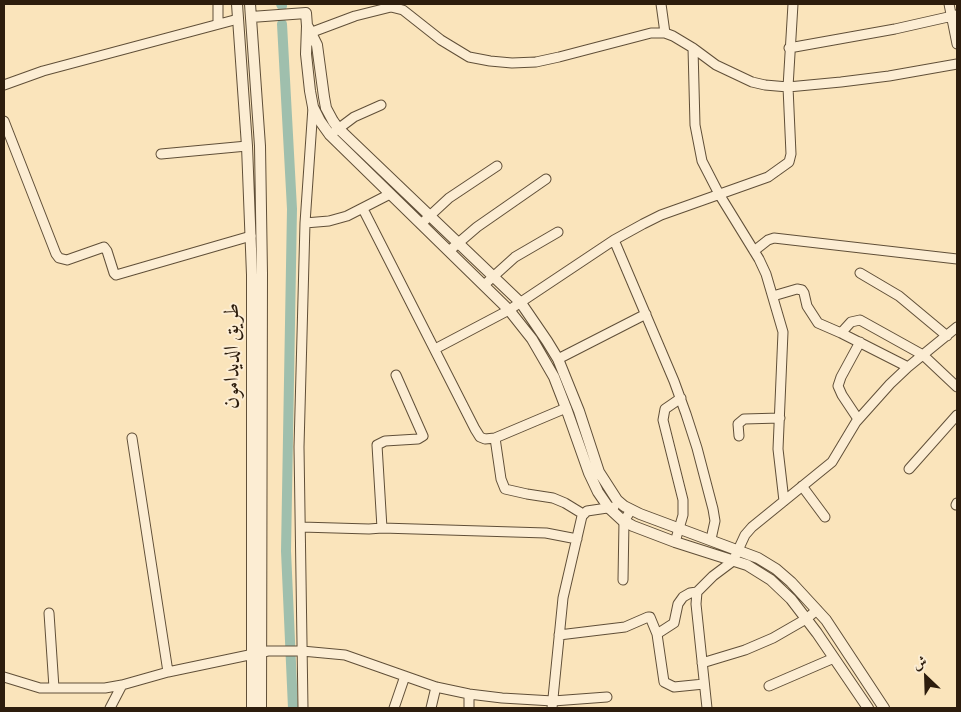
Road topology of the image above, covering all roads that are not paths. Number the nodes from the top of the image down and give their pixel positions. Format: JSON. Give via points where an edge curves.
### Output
{"nodes":[{"id":1,"x":218,"y":4,"type":"edge"},
{"id":2,"x":237,"y":4,"type":"edge"},
{"id":3,"x":250,"y":4,"type":"edge"},
{"id":4,"x":661,"y":4,"type":"edge"},
{"id":5,"x":793,"y":4,"type":"edge"},
{"id":6,"x":949,"y":4,"type":"edge"},
{"id":7,"x":305,"y":8,"type":"edge"},
{"id":8,"x":251,"y":16,"type":"junction"},
{"id":9,"x":954,"y":16,"type":"edge"},
{"id":10,"x":238,"y":19,"type":"junction"},
{"id":11,"x":218,"y":24,"type":"junction"},
{"id":12,"x":309,"y":31,"type":"junction"},
{"id":13,"x":664,"y":33,"type":"junction"},
{"id":14,"x":957,"y":44,"type":"edge"},
{"id":15,"x":693,"y":48,"type":"junction"},
{"id":16,"x":789,"y":48,"type":"junction"},
{"id":17,"x":957,"y":64,"type":"edge"},
{"id":18,"x":4,"y":85,"type":"edge"},
{"id":19,"x":788,"y":86,"type":"junction"},
{"id":20,"x":381,"y":105,"type":"dead end"},
{"id":21,"x":313,"y":107,"type":"junction"},
{"id":22,"x":4,"y":121,"type":"edge"},
{"id":23,"x":334,"y":131,"type":"junction"},
{"id":24,"x":247,"y":146,"type":"junction"},
{"id":25,"x":161,"y":154,"type":"dead end"},
{"id":26,"x":497,"y":166,"type":"dead end"},
{"id":27,"x":546,"y":179,"type":"dead end"},
{"id":28,"x":390,"y":194,"type":"junction"},
{"id":29,"x":719,"y":194,"type":"junction"},
{"id":30,"x":363,"y":209,"type":"junction"},
{"id":31,"x":429,"y":215,"type":"junction"},
{"id":32,"x":304,"y":223,"type":"junction"},
{"id":33,"x":421,"y":224,"type":"junction"},
{"id":34,"x":558,"y":232,"type":"dead end"},
{"id":35,"x":251,"y":236,"type":"junction"},
{"id":36,"x":614,"y":240,"type":"junction"},
{"id":37,"x":458,"y":243,"type":"junction"},
{"id":38,"x":449,"y":251,"type":"junction"},
{"id":39,"x":754,"y":251,"type":"junction"},
{"id":40,"x":957,"y":259,"type":"edge"},
{"id":41,"x":860,"y":273,"type":"dead end"},
{"id":42,"x":257,"y":274,"type":"junction"},
{"id":43,"x":493,"y":277,"type":"junction"},
{"id":44,"x":484,"y":285,"type":"junction"},
{"id":45,"x":773,"y":296,"type":"junction"},
{"id":46,"x":521,"y":303,"type":"junction"},
{"id":47,"x":509,"y":310,"type":"junction"},
{"id":48,"x":646,"y":314,"type":"junction"},
{"id":49,"x":957,"y":327,"type":"edge"},
{"id":50,"x":841,"y":333,"type":"junction"},
{"id":51,"x":947,"y":336,"type":"junction"},
{"id":52,"x":860,"y":342,"type":"junction"},
{"id":53,"x":434,"y":349,"type":"junction"},
{"id":54,"x":923,"y":355,"type":"junction"},
{"id":55,"x":558,"y":359,"type":"junction"},
{"id":56,"x":908,"y":367,"type":"junction"},
{"id":57,"x":396,"y":375,"type":"dead end"},
{"id":58,"x":957,"y":387,"type":"edge"},
{"id":59,"x":681,"y":398,"type":"junction"},
{"id":60,"x":566,"y":408,"type":"junction"},
{"id":61,"x":957,"y":415,"type":"edge"},
{"id":62,"x":780,"y":418,"type":"junction"},
{"id":63,"x":858,"y":419,"type":"junction"},
{"id":64,"x":739,"y":436,"type":"dead end"},
{"id":65,"x":132,"y":438,"type":"dead end"},
{"id":66,"x":495,"y":438,"type":"junction"},
{"id":67,"x":909,"y":469,"type":"dead end"},
{"id":68,"x":802,"y":486,"type":"junction"},
{"id":69,"x":784,"y":501,"type":"junction"},
{"id":70,"x":622,"y":504,"type":"junction"},
{"id":71,"x":609,"y":508,"type":"junction"},
{"id":72,"x":631,"y":510,"type":"junction"},
{"id":73,"x":583,"y":514,"type":"junction"},
{"id":74,"x":825,"y":517,"type":"dead end"},
{"id":75,"x":624,"y":522,"type":"junction"},
{"id":76,"x":301,"y":527,"type":"junction"},
{"id":77,"x":382,"y":528,"type":"junction"},
{"id":78,"x":680,"y":528,"type":"junction"},
{"id":79,"x":577,"y":539,"type":"junction"},
{"id":80,"x":711,"y":540,"type":"junction"},
{"id":81,"x":676,"y":542,"type":"junction"},
{"id":82,"x":739,"y":550,"type":"junction"},
{"id":83,"x":733,"y":560,"type":"junction"},
{"id":84,"x":623,"y":580,"type":"dead end"},
{"id":85,"x":697,"y":592,"type":"junction"},
{"id":86,"x":817,"y":610,"type":"junction"},
{"id":87,"x":49,"y":613,"type":"dead end"},
{"id":88,"x":806,"y":619,"type":"junction"},
{"id":89,"x":657,"y":634,"type":"junction"},
{"id":90,"x":559,"y":635,"type":"junction"},
{"id":91,"x":298,"y":651,"type":"junction"},
{"id":92,"x":260,"y":653,"type":"junction"},
{"id":93,"x":834,"y":658,"type":"junction"},
{"id":94,"x":702,"y":662,"type":"junction"},
{"id":95,"x":168,"y":672,"type":"junction"},
{"id":96,"x":405,"y":676,"type":"junction"},
{"id":97,"x":4,"y":677,"type":"edge"},
{"id":98,"x":704,"y":684,"type":"junction"},
{"id":99,"x":122,"y":685,"type":"junction"},
{"id":100,"x":769,"y":686,"type":"dead end"},
{"id":101,"x":436,"y":687,"type":"junction"},
{"id":102,"x":54,"y":688,"type":"junction"},
{"id":103,"x":469,"y":694,"type":"junction"},
{"id":104,"x":607,"y":697,"type":"dead end"},
{"id":105,"x":553,"y":704,"type":"edge"},
{"id":106,"x":110,"y":708,"type":"edge"},
{"id":107,"x":252,"y":708,"type":"edge"},
{"id":108,"x":261,"y":708,"type":"edge"},
{"id":109,"x":303,"y":708,"type":"edge"},
{"id":110,"x":394,"y":708,"type":"edge"},
{"id":111,"x":432,"y":708,"type":"edge"},
{"id":112,"x":469,"y":708,"type":"edge"},
{"id":113,"x":707,"y":708,"type":"edge"},
{"id":114,"x":866,"y":708,"type":"edge"},
{"id":115,"x":884,"y":708,"type":"edge"}],
"edges":[{"from":1,"to":11,"type":"street"},
{"from":2,"to":10,"type":"street","name":"طريق الديدامون"},
{"from":3,"to":8,"type":"street","name":"طريق الديدامون"},
{"from":4,"to":13,"type":"street"},
{"from":5,"to":16,"type":"street"},
{"from":6,"to":9,"type":"street"},
{"from":7,"to":8,"type":"street"},
{"from":7,"to":12,"type":"street"},
{"from":8,"to":42,"type":"street","name":"طريق الديدامون","via":[[260,137]]},
{"from":9,"to":14,"type":"street"},
{"from":9,"to":16,"type":"street"},
{"from":10,"to":11,"type":"street"},
{"from":10,"to":24,"type":"street","name":"طريق الديدامون"},
{"from":11,"to":18,"type":"street","via":[[43,71]]},
{"from":12,"to":13,"type":"street","via":[[375,10],[398,8],[469,58],[512,63],[536,62],[651,33]]},
{"from":12,"to":21,"type":"street","via":[[306,54]]},
{"from":12,"to":23,"type":"street","via":[[316,45],[326,108]]},
{"from":13,"to":15,"type":"street"},
{"from":15,"to":19,"type":"street","via":[[716,65],[752,82]]},
{"from":15,"to":29,"type":"street","via":[[694,125],[702,161]]},
{"from":16,"to":19,"type":"street"},
{"from":17,"to":19,"type":"street","via":[[888,76]]},
{"from":19,"to":29,"type":"street","via":[[789,162],[768,177]]},
{"from":20,"to":23,"type":"street","via":[[354,117]]},
{"from":21,"to":23,"type":"street","via":[[320,121]]},
{"from":21,"to":32,"type":"street"},
{"from":22,"to":35,"type":"street","via":[[59,258],[67,260],[104,248],[116,275]]},
{"from":23,"to":28,"type":"street"},
{"from":23,"to":31,"type":"street"},
{"from":24,"to":25,"type":"street"},
{"from":24,"to":35,"type":"street","name":"طريق الديدامون"},
{"from":26,"to":31,"type":"street"},
{"from":27,"to":37,"type":"street"},
{"from":28,"to":30,"type":"street"},
{"from":28,"to":33,"type":"street"},
{"from":29,"to":36,"type":"street","via":[[662,215]]},
{"from":29,"to":39,"type":"street"},
{"from":30,"to":32,"type":"street","via":[[339,219]]},
{"from":30,"to":53,"type":"street"},
{"from":31,"to":33,"type":"street"},
{"from":31,"to":37,"type":"street"},
{"from":32,"to":76,"type":"street","via":[[299,447]]},
{"from":33,"to":38,"type":"street"},
{"from":34,"to":43,"type":"street","via":[[520,254]]},
{"from":35,"to":42,"type":"street","name":"طريق الديدامون"},
{"from":36,"to":46,"type":"street"},
{"from":36,"to":48,"type":"street"},
{"from":37,"to":38,"type":"street"},
{"from":37,"to":43,"type":"street"},
{"from":38,"to":44,"type":"street"},
{"from":39,"to":40,"type":"street","via":[[774,238]]},
{"from":39,"to":45,"type":"street"},
{"from":41,"to":51,"type":"street","via":[[900,296]]},
{"from":42,"to":92,"type":"street","name":"طريق الديدامون"},
{"from":43,"to":44,"type":"street"},
{"from":43,"to":46,"type":"street"},
{"from":44,"to":47,"type":"street"},
{"from":45,"to":50,"type":"street","via":[[802,290],[818,323]]},
{"from":45,"to":62,"type":"street","via":[[784,340]]},
{"from":46,"to":47,"type":"street"},
{"from":46,"to":55,"type":"street"},
{"from":47,"to":53,"type":"street"},
{"from":47,"to":60,"type":"street","via":[[554,377]]},
{"from":48,"to":55,"type":"street"},
{"from":48,"to":59,"type":"street"},
{"from":49,"to":51,"type":"street"},
{"from":50,"to":52,"type":"street"},
{"from":50,"to":54,"type":"street","via":[[851,322],[860,320]]},
{"from":51,"to":54,"type":"street"},
{"from":52,"to":56,"type":"street"},
{"from":52,"to":63,"type":"street","via":[[838,386]]},
{"from":53,"to":66,"type":"street","via":[[475,430],[480,437]]},
{"from":54,"to":56,"type":"street"},
{"from":54,"to":58,"type":"street"},
{"from":55,"to":70,"type":"street","via":[[599,472]]},
{"from":56,"to":63,"type":"street"},
{"from":57,"to":77,"type":"street","via":[[423,436],[377,444]]},
{"from":59,"to":78,"type":"street","via":[[664,409],[663,420],[683,500]]},
{"from":59,"to":80,"type":"street","via":[[713,509]]},
{"from":60,"to":66,"type":"street"},
{"from":60,"to":71,"type":"street","via":[[589,474]]},
{"from":61,"to":67,"type":"street"},
{"from":62,"to":64,"type":"street","via":[[744,418],[738,424]]},
{"from":62,"to":69,"type":"street","via":[[778,454]]},
{"from":63,"to":68,"type":"street","via":[[832,462]]},
{"from":65,"to":95,"type":"street"},
{"from":66,"to":73,"type":"street","via":[[505,489],[553,498]]},
{"from":68,"to":69,"type":"street"},
{"from":68,"to":74,"type":"street"},
{"from":69,"to":82,"type":"street","via":[[752,527]]},
{"from":70,"to":71,"type":"street"},
{"from":70,"to":72,"type":"street"},
{"from":71,"to":73,"type":"street"},
{"from":71,"to":75,"type":"street"},
{"from":72,"to":75,"type":"street"},
{"from":72,"to":78,"type":"street"},
{"from":73,"to":79,"type":"street"},
{"from":75,"to":81,"type":"street"},
{"from":75,"to":84,"type":"street"},
{"from":76,"to":77,"type":"street"},
{"from":76,"to":91,"type":"street"},
{"from":77,"to":79,"type":"street","via":[[546,533]]},
{"from":78,"to":80,"type":"street"},
{"from":78,"to":81,"type":"street"},
{"from":79,"to":90,"type":"street","via":[[565,587]]},
{"from":80,"to":82,"type":"street"},
{"from":81,"to":83,"type":"street"},
{"from":82,"to":83,"type":"street"},
{"from":82,"to":86,"type":"street","via":[[776,569]]},
{"from":83,"to":85,"type":"street"},
{"from":83,"to":88,"type":"street","via":[[771,580]]},
{"from":85,"to":89,"type":"street","via":[[684,597],[678,604],[674,623]]},
{"from":85,"to":94,"type":"street"},
{"from":86,"to":88,"type":"street"},
{"from":86,"to":115,"type":"street"},
{"from":87,"to":102,"type":"street"},
{"from":88,"to":93,"type":"street"},
{"from":88,"to":94,"type":"street","via":[[759,644]]},
{"from":89,"to":90,"type":"street","via":[[648,617],[625,627]]},
{"from":89,"to":98,"type":"street","via":[[664,682],[674,687]]},
{"from":90,"to":105,"type":"street"},
{"from":91,"to":92,"type":"street"},
{"from":91,"to":96,"type":"street","via":[[345,655]]},
{"from":91,"to":109,"type":"street"},
{"from":92,"to":95,"type":"street"},
{"from":92,"to":107,"type":"street","name":"طريق الديدامون"},
{"from":92,"to":108,"type":"street","name":"طريق الديدامون"},
{"from":93,"to":100,"type":"street"},
{"from":93,"to":114,"type":"street"},
{"from":94,"to":98,"type":"street"},
{"from":95,"to":99,"type":"street"},
{"from":96,"to":101,"type":"street"},
{"from":96,"to":110,"type":"street"},
{"from":97,"to":102,"type":"street","via":[[40,688]]},
{"from":98,"to":113,"type":"street"},
{"from":99,"to":102,"type":"street"},
{"from":99,"to":106,"type":"street"},
{"from":101,"to":103,"type":"street"},
{"from":101,"to":111,"type":"street"},
{"from":103,"to":105,"type":"street"},
{"from":103,"to":112,"type":"street"},
{"from":104,"to":105,"type":"street"}]}
